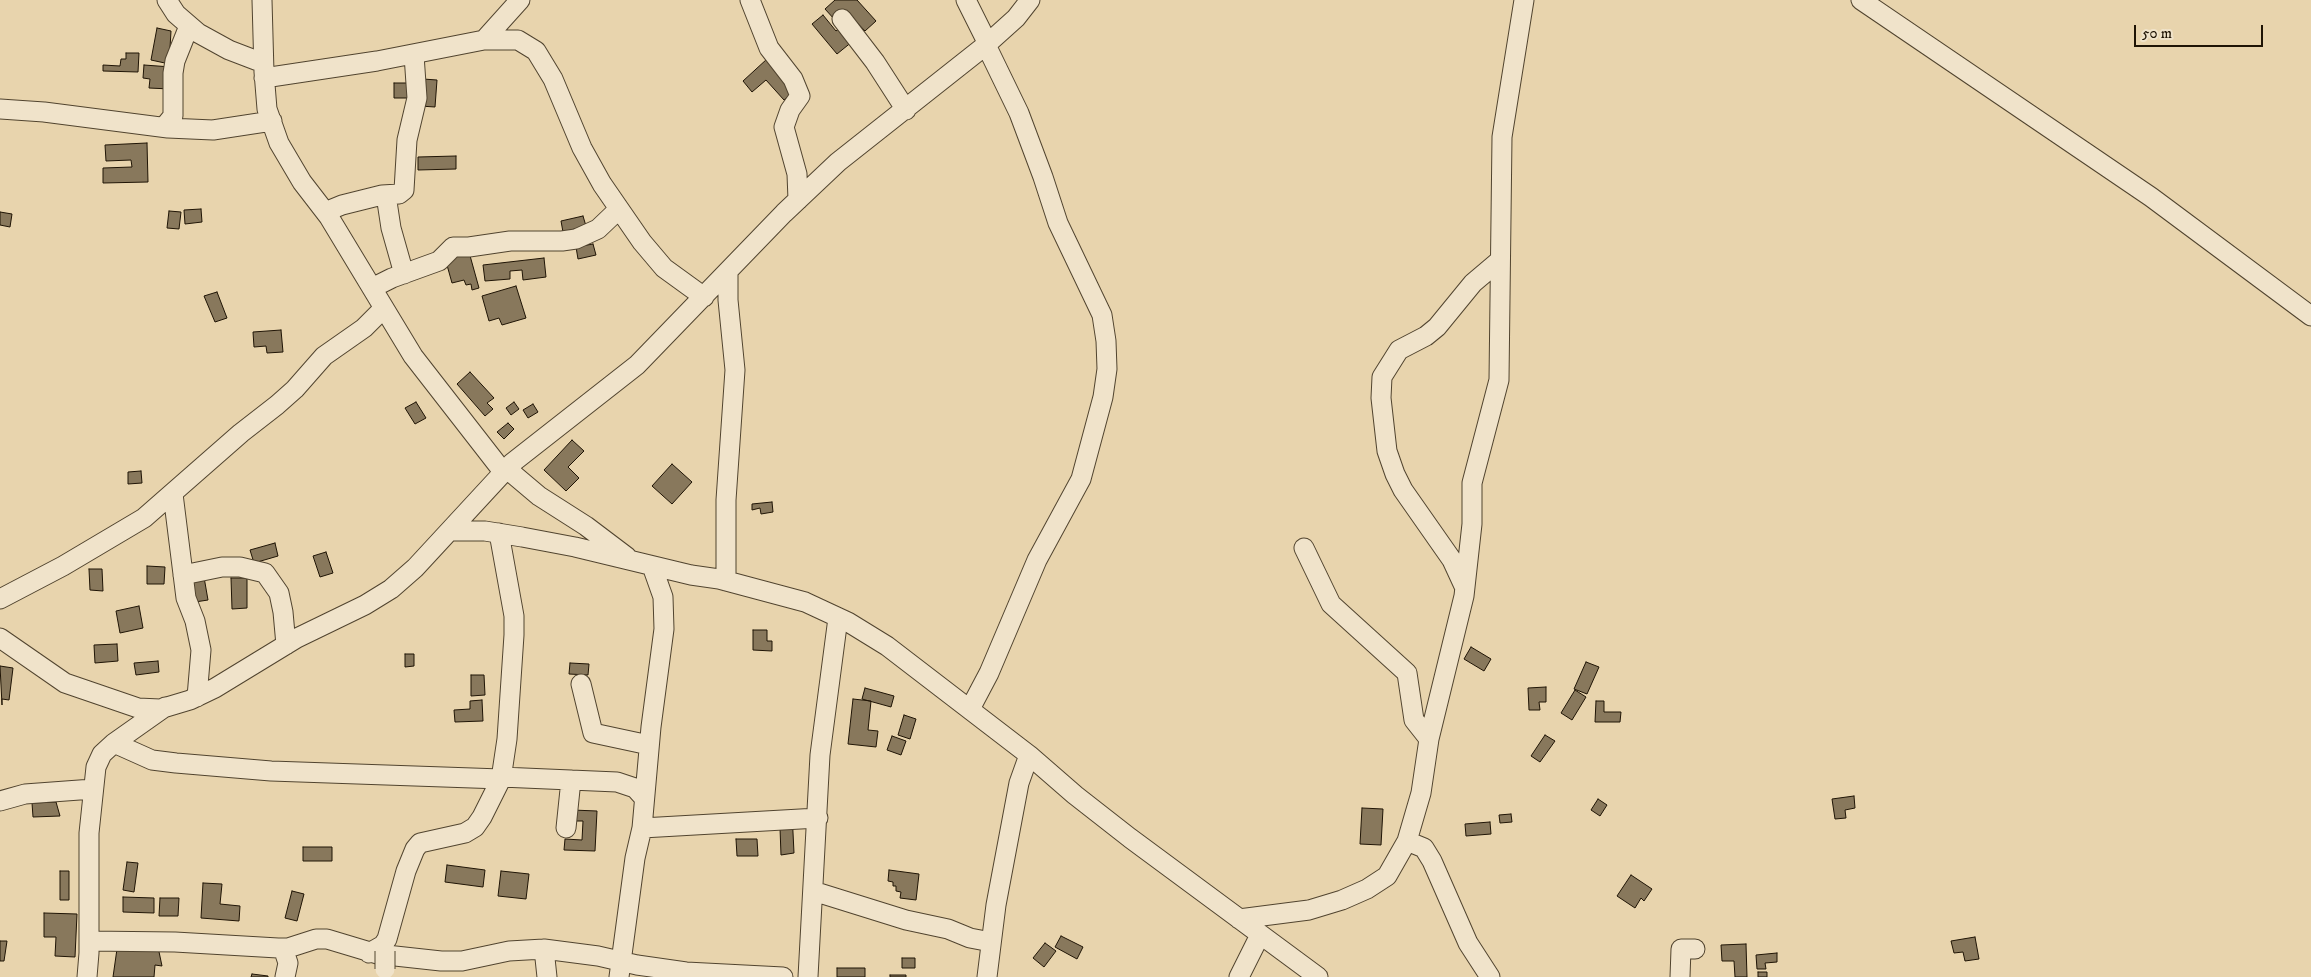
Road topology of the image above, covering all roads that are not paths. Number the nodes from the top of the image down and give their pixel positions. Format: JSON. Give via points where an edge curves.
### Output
{"nodes":[{"id":1,"x":167,"y":0,"type":"edge"},
{"id":2,"x":262,"y":0,"type":"edge"},
{"id":3,"x":520,"y":0,"type":"edge"},
{"id":4,"x":750,"y":0,"type":"edge"},
{"id":5,"x":966,"y":0,"type":"edge"},
{"id":6,"x":1030,"y":0,"type":"edge"},
{"id":7,"x":1524,"y":0,"type":"edge"},
{"id":8,"x":1861,"y":0,"type":"edge"},
{"id":9,"x":842,"y":19,"type":"dead end"},
{"id":10,"x":189,"y":26,"type":"junction"},
{"id":11,"x":484,"y":40,"type":"junction"},
{"id":12,"x":987,"y":45,"type":"junction"},
{"id":13,"x":414,"y":55,"type":"junction"},
{"id":14,"x":264,"y":71,"type":"junction"},
{"id":15,"x":0,"y":109,"type":"edge"},
{"id":16,"x":906,"y":110,"type":"junction"},
{"id":17,"x":272,"y":121,"type":"junction"},
{"id":18,"x":164,"y":127,"type":"junction"},
{"id":19,"x":386,"y":195,"type":"junction"},
{"id":20,"x":798,"y":200,"type":"junction"},
{"id":21,"x":619,"y":209,"type":"junction"},
{"id":22,"x":325,"y":212,"type":"junction"},
{"id":23,"x":1499,"y":261,"type":"junction"},
{"id":24,"x":728,"y":271,"type":"junction"},
{"id":25,"x":404,"y":274,"type":"junction"},
{"id":26,"x":372,"y":288,"type":"junction"},
{"id":27,"x":704,"y":297,"type":"junction"},
{"id":28,"x":384,"y":308,"type":"junction"},
{"id":29,"x":2311,"y":316,"type":"edge"},
{"id":30,"x":506,"y":471,"type":"junction"},
{"id":31,"x":173,"y":494,"type":"junction"},
{"id":32,"x":451,"y":532,"type":"junction"},
{"id":33,"x":499,"y":534,"type":"junction"},
{"id":34,"x":1304,"y":548,"type":"dead end"},
{"id":35,"x":632,"y":561,"type":"junction"},
{"id":36,"x":652,"y":566,"type":"junction"},
{"id":37,"x":183,"y":575,"type":"junction"},
{"id":38,"x":692,"y":575,"type":"junction"},
{"id":39,"x":726,"y":581,"type":"junction"},
{"id":40,"x":1465,"y":587,"type":"junction"},
{"id":41,"x":0,"y":599,"type":"edge"},
{"id":42,"x":664,"y":609,"type":"junction"},
{"id":43,"x":838,"y":618,"type":"junction"},
{"id":44,"x":0,"y":638,"type":"edge"},
{"id":45,"x":286,"y":645,"type":"junction"},
{"id":46,"x":581,"y":684,"type":"dead end"},
{"id":47,"x":197,"y":697,"type":"junction"},
{"id":48,"x":165,"y":707,"type":"junction"},
{"id":49,"x":970,"y":709,"type":"junction"},
{"id":50,"x":1429,"y":739,"type":"junction"},
{"id":51,"x":114,"y":744,"type":"junction"},
{"id":52,"x":649,"y":745,"type":"junction"},
{"id":53,"x":1029,"y":755,"type":"junction"},
{"id":54,"x":501,"y":778,"type":"junction"},
{"id":55,"x":571,"y":780,"type":"junction"},
{"id":56,"x":93,"y":789,"type":"junction"},
{"id":57,"x":644,"y":798,"type":"junction"},
{"id":58,"x":0,"y":801,"type":"edge"},
{"id":59,"x":818,"y":818,"type":"junction"},
{"id":60,"x":566,"y":828,"type":"dead end"},
{"id":61,"x":642,"y":828,"type":"junction"},
{"id":62,"x":1407,"y":841,"type":"junction"},
{"id":63,"x":813,"y":891,"type":"junction"},
{"id":64,"x":1239,"y":919,"type":"junction"},
{"id":65,"x":1260,"y":936,"type":"junction"},
{"id":66,"x":90,"y":941,"type":"junction"},
{"id":67,"x":991,"y":942,"type":"junction"},
{"id":68,"x":544,"y":949,"type":"junction"},
{"id":69,"x":1695,"y":949,"type":"dead end"},
{"id":70,"x":288,"y":959,"type":"edge"},
{"id":71,"x":381,"y":962,"type":"edge"},
{"id":72,"x":619,"y":969,"type":"edge"},
{"id":73,"x":988,"y":971,"type":"edge"},
{"id":74,"x":87,"y":977,"type":"edge"},
{"id":75,"x":547,"y":977,"type":"edge"},
{"id":76,"x":783,"y":977,"type":"edge"},
{"id":77,"x":808,"y":977,"type":"edge"},
{"id":78,"x":1004,"y":977,"type":"edge"},
{"id":79,"x":1239,"y":977,"type":"edge"},
{"id":80,"x":1318,"y":977,"type":"edge"},
{"id":81,"x":1490,"y":977,"type":"edge"},
{"id":82,"x":1680,"y":977,"type":"edge"}],
"edges":[{"from":1,"to":10,"type":"street"},
{"from":2,"to":14,"type":"street"},
{"from":3,"to":11,"type":"street"},
{"from":4,"to":20,"type":"street","via":[[769,48],[793,79],[800,96],[784,127],[797,174]]},
{"from":5,"to":12,"type":"street"},
{"from":6,"to":12,"type":"street"},
{"from":7,"to":23,"type":"street","via":[[1502,137]]},
{"from":8,"to":29,"type":"street","via":[[2151,197]]},
{"from":9,"to":16,"type":"street"},
{"from":10,"to":14,"type":"street"},
{"from":10,"to":18,"type":"street","via":[[175,61],[173,116]]},
{"from":11,"to":13,"type":"street"},
{"from":11,"to":21,"type":"street","via":[[518,40],[536,51],[553,79],[582,148]]},
{"from":12,"to":16,"type":"street"},
{"from":12,"to":49,"type":"street","via":[[1019,113],[1044,176],[1058,223],[1102,315],[1107,369],[1103,397],[1081,479],[1037,560]]},
{"from":13,"to":14,"type":"street"},
{"from":13,"to":19,"type":"street","via":[[416,98],[407,140],[405,186],[399,194]]},
{"from":14,"to":17,"type":"street"},
{"from":15,"to":18,"type":"street"},
{"from":16,"to":20,"type":"street","via":[[838,162]]},
{"from":17,"to":18,"type":"street","via":[[213,130]]},
{"from":17,"to":22,"type":"street","via":[[279,143]]},
{"from":19,"to":22,"type":"street"},
{"from":19,"to":25,"type":"street"},
{"from":20,"to":24,"type":"street"},
{"from":21,"to":25,"type":"street","via":[[598,229],[576,239],[453,247],[439,261]]},
{"from":21,"to":27,"type":"street","via":[[664,268]]},
{"from":22,"to":26,"type":"street"},
{"from":23,"to":40,"type":"street","via":[[1499,380],[1472,483],[1472,524]]},
{"from":23,"to":40,"type":"street","via":[[1473,283],[1437,327],[1398,350],[1382,377],[1387,452],[1395,474],[1452,560]]},
{"from":24,"to":27,"type":"street"},
{"from":24,"to":39,"type":"street","via":[[735,370],[726,500]]},
{"from":25,"to":26,"type":"street"},
{"from":26,"to":28,"type":"street"},
{"from":27,"to":30,"type":"street","via":[[637,365]]},
{"from":28,"to":30,"type":"street","via":[[412,356]]},
{"from":28,"to":31,"type":"street","via":[[364,328],[324,356],[295,389]]},
{"from":30,"to":32,"type":"street"},
{"from":30,"to":35,"type":"street"},
{"from":31,"to":37,"type":"street"},
{"from":31,"to":41,"type":"street","via":[[118,534]]},
{"from":32,"to":33,"type":"street","via":[[470,530]]},
{"from":32,"to":45,"type":"street","via":[[391,589]]},
{"from":33,"to":35,"type":"street"},
{"from":33,"to":54,"type":"street","via":[[514,616],[507,739]]},
{"from":34,"to":50,"type":"street","via":[[1331,604],[1406,673],[1414,720]]},
{"from":35,"to":36,"type":"street"},
{"from":36,"to":38,"type":"street"},
{"from":36,"to":42,"type":"street"},
{"from":37,"to":45,"type":"street","via":[[222,567],[265,573],[279,593]]},
{"from":37,"to":47,"type":"street","via":[[201,650]]},
{"from":38,"to":39,"type":"street"},
{"from":38,"to":42,"type":"street","via":[[675,589]]},
{"from":39,"to":43,"type":"street","via":[[804,602]]},
{"from":40,"to":50,"type":"street"},
{"from":42,"to":52,"type":"street","via":[[662,650]]},
{"from":43,"to":49,"type":"street","via":[[887,646]]},
{"from":43,"to":59,"type":"street","via":[[820,754]]},
{"from":44,"to":48,"type":"street","via":[[65,683],[138,708]]},
{"from":45,"to":47,"type":"street"},
{"from":46,"to":52,"type":"street","via":[[593,734]]},
{"from":47,"to":48,"type":"street"},
{"from":48,"to":51,"type":"street"},
{"from":49,"to":53,"type":"street"},
{"from":50,"to":62,"type":"street","via":[[1421,793]]},
{"from":51,"to":54,"type":"street","via":[[152,760],[176,763],[272,770]]},
{"from":51,"to":56,"type":"street","via":[[102,754],[96,767]]},
{"from":52,"to":57,"type":"street"},
{"from":53,"to":64,"type":"street","via":[[1083,801]]},
{"from":53,"to":67,"type":"street","via":[[1019,783]]},
{"from":54,"to":55,"type":"street"},
{"from":54,"to":71,"type":"street","via":[[475,827],[465,833],[420,843],[415,849],[383,945]]},
{"from":55,"to":57,"type":"street","via":[[617,782],[634,788]]},
{"from":55,"to":60,"type":"street"},
{"from":56,"to":58,"type":"street","via":[[25,794]]},
{"from":56,"to":66,"type":"street","via":[[89,834]]},
{"from":57,"to":61,"type":"street"},
{"from":59,"to":61,"type":"street"},
{"from":59,"to":63,"type":"street"},
{"from":61,"to":72,"type":"street"},
{"from":62,"to":64,"type":"street","via":[[1387,876],[1367,889],[1309,910]]},
{"from":62,"to":81,"type":"street","via":[[1424,848],[1432,860],[1468,943]]},
{"from":63,"to":67,"type":"street"},
{"from":63,"to":77,"type":"street"},
{"from":64,"to":65,"type":"street"},
{"from":65,"to":79,"type":"street"},
{"from":65,"to":80,"type":"street"},
{"from":66,"to":70,"type":"street","via":[[175,942]]},
{"from":66,"to":74,"type":"street"},
{"from":67,"to":73,"type":"street"},
{"from":68,"to":71,"type":"street","via":[[509,951],[462,960]]},
{"from":68,"to":72,"type":"street","via":[[598,956]]},
{"from":68,"to":75,"type":"street"},
{"from":69,"to":82,"type":"street","via":[[1681,948]]},
{"from":70,"to":71,"type":"street","via":[[316,939],[327,939]]},
{"from":72,"to":76,"type":"street"},
{"from":73,"to":78,"type":"street"}]}
